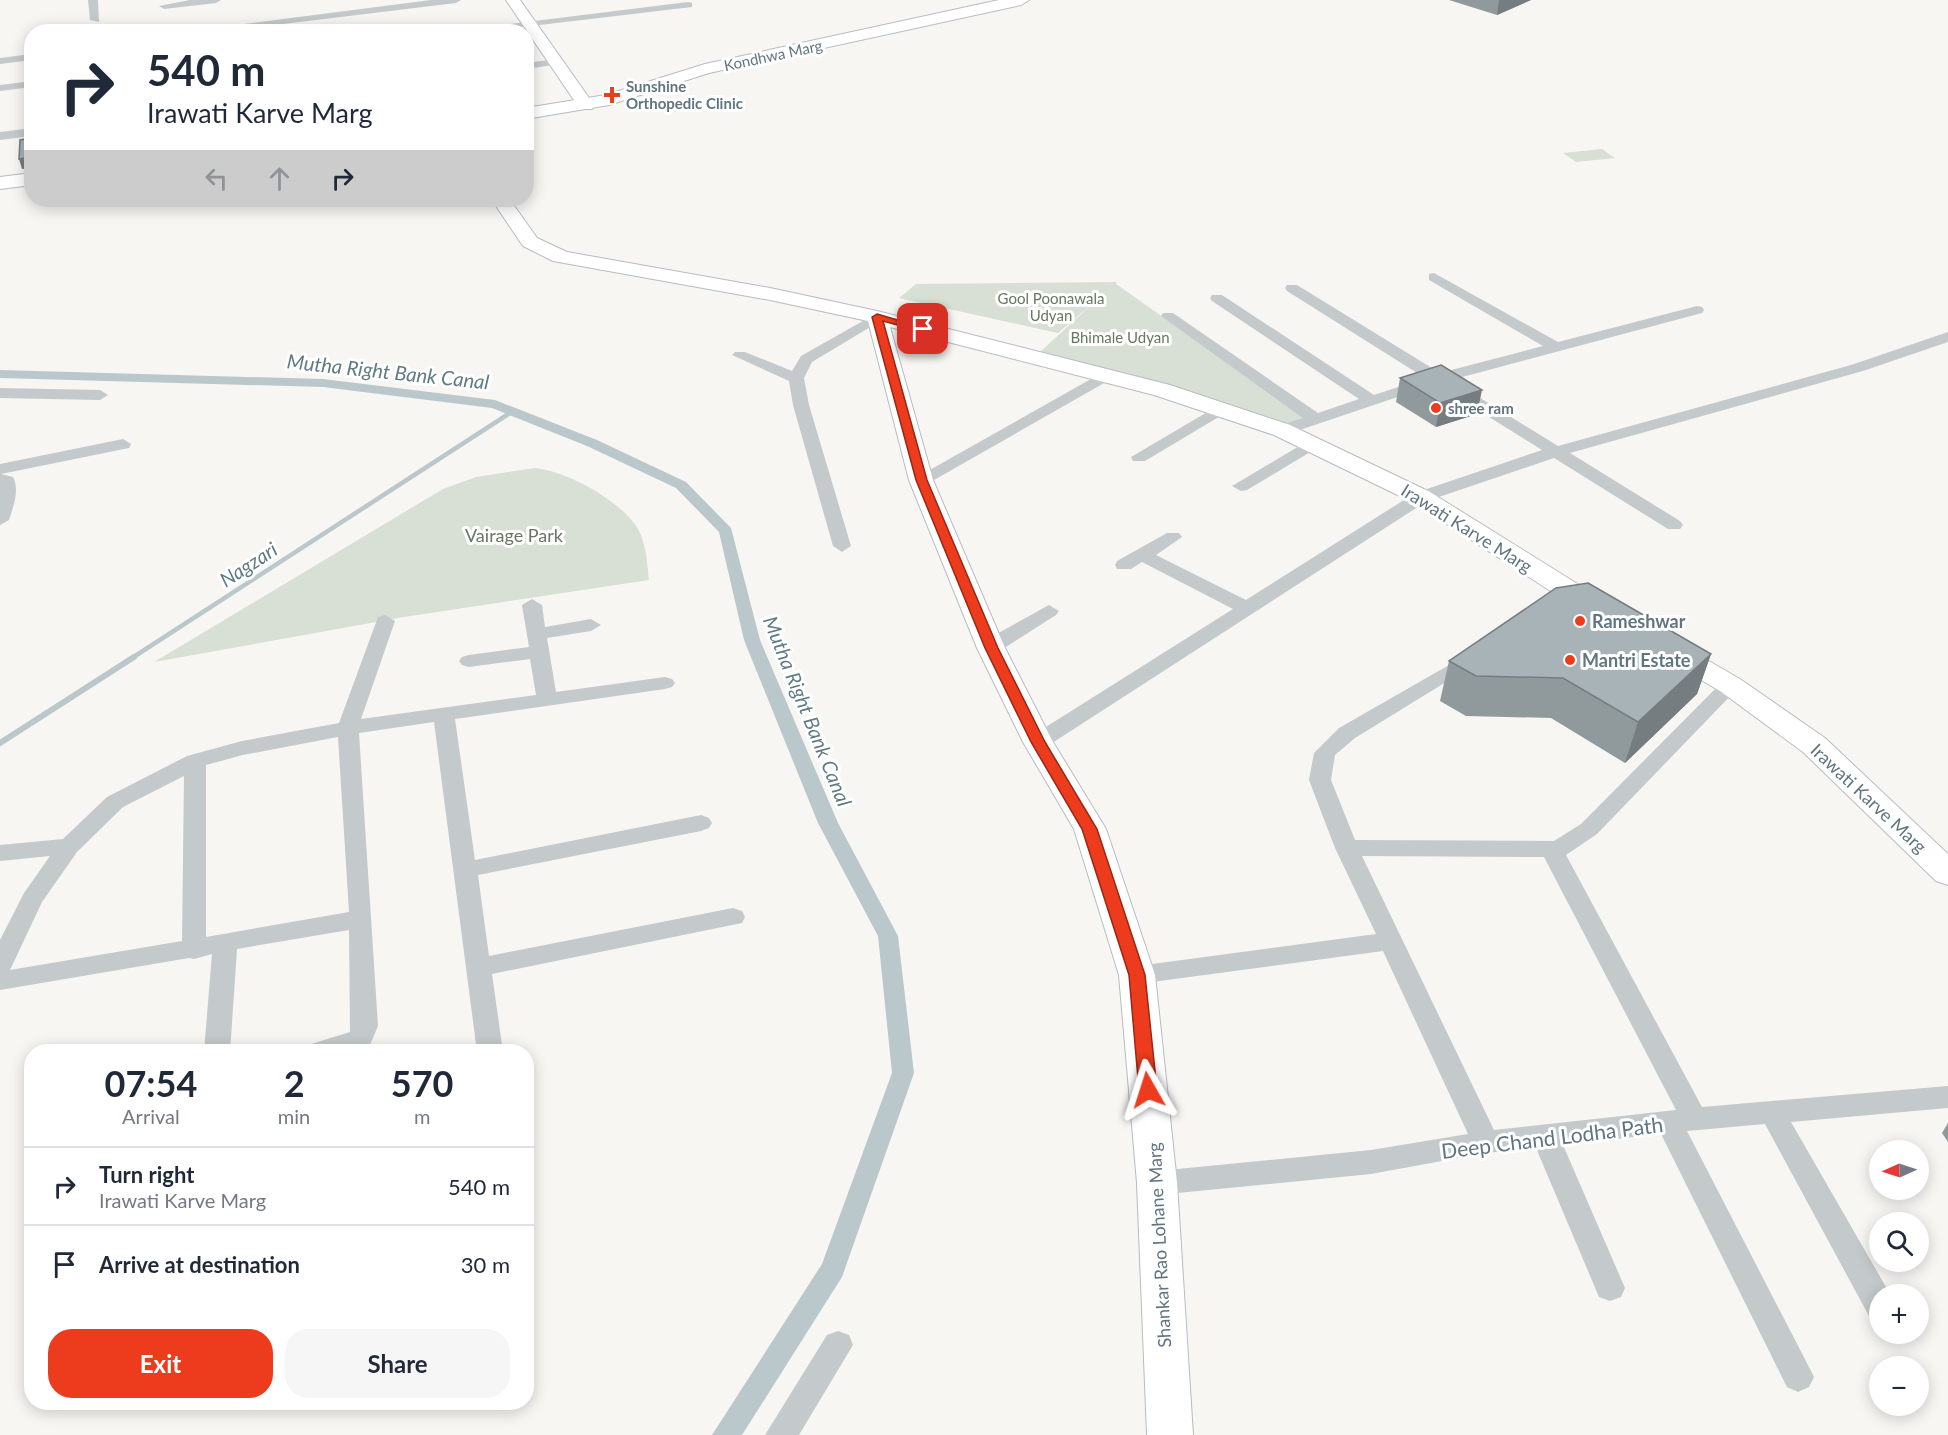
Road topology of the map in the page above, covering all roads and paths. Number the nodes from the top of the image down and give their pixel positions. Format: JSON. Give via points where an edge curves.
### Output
{"nodes":[{"id":1,"x":93,"y":0,"type":"edge"},
{"id":2,"x":216,"y":0,"type":"edge"},
{"id":3,"x":456,"y":0,"type":"edge"},
{"id":4,"x":513,"y":0,"type":"edge"},
{"id":5,"x":1004,"y":0,"type":"edge"},
{"id":6,"x":1021,"y":0,"type":"edge"},
{"id":7,"x":686,"y":2,"type":"edge"},
{"id":8,"x":161,"y":3,"type":"edge"},
{"id":9,"x":95,"y":20,"type":"dead end"},
{"id":10,"x":528,"y":22,"type":"junction"},
{"id":11,"x":174,"y":24,"type":"edge"},
{"id":12,"x":254,"y":24,"type":"edge"},
{"id":13,"x":512,"y":24,"type":"edge"},
{"id":14,"x":534,"y":31,"type":"edge"},
{"id":15,"x":24,"y":58,"type":"edge"},
{"id":16,"x":0,"y":61,"type":"edge"},
{"id":17,"x":556,"y":62,"type":"junction"},
{"id":18,"x":534,"y":65,"type":"edge"},
{"id":19,"x":24,"y":85,"type":"edge"},
{"id":20,"x":0,"y":88,"type":"edge"},
{"id":21,"x":585,"y":103,"type":"junction"},
{"id":22,"x":534,"y":109,"type":"edge"},
{"id":23,"x":534,"y":113,"type":"edge"},
{"id":24,"x":24,"y":133,"type":"edge"},
{"id":25,"x":0,"y":136,"type":"edge"},
{"id":26,"x":24,"y":175,"type":"edge"},
{"id":27,"x":0,"y":178,"type":"edge"},
{"id":28,"x":24,"y":180,"type":"edge"},
{"id":29,"x":0,"y":183,"type":"edge"},
{"id":30,"x":505,"y":207,"type":"edge"},
{"id":31,"x":1434,"y":278,"type":"dead end"},
{"id":32,"x":1292,"y":288,"type":"dead end"},
{"id":33,"x":1217,"y":298,"type":"dead end"},
{"id":34,"x":1697,"y":310,"type":"dead end"},
{"id":35,"x":1168,"y":316,"type":"dead end"},
{"id":36,"x":877,"y":317,"type":"junction"},
{"id":37,"x":1948,"y":337,"type":"edge"},
{"id":38,"x":1556,"y":347,"type":"junction"},
{"id":39,"x":740,"y":355,"type":"dead end"},
{"id":40,"x":1107,"y":375,"type":"junction"},
{"id":41,"x":796,"y":378,"type":"junction"},
{"id":42,"x":1437,"y":379,"type":"junction"},
{"id":43,"x":0,"y":393,"type":"edge"},
{"id":44,"x":100,"y":395,"type":"dead end"},
{"id":45,"x":1371,"y":400,"type":"junction"},
{"id":46,"x":1221,"y":409,"type":"junction"},
{"id":47,"x":1312,"y":431,"type":"junction"},
{"id":48,"x":123,"y":444,"type":"dead end"},
{"id":49,"x":1554,"y":452,"type":"junction"},
{"id":50,"x":1140,"y":458,"type":"dead end"},
{"id":51,"x":0,"y":469,"type":"edge"},
{"id":52,"x":0,"y":479,"type":"edge"},
{"id":53,"x":921,"y":480,"type":"junction"},
{"id":54,"x":1241,"y":486,"type":"dead end"},
{"id":55,"x":1421,"y":497,"type":"junction"},
{"id":56,"x":0,"y":520,"type":"edge"},
{"id":57,"x":1674,"y":525,"type":"dead end"},
{"id":58,"x":1173,"y":537,"type":"dead end"},
{"id":59,"x":842,"y":546,"type":"dead end"},
{"id":60,"x":1142,"y":555,"type":"junction"},
{"id":61,"x":1124,"y":565,"type":"dead end"},
{"id":62,"x":532,"y":604,"type":"dead end"},
{"id":63,"x":1247,"y":608,"type":"junction"},
{"id":64,"x":1049,"y":611,"type":"dead end"},
{"id":65,"x":385,"y":621,"type":"dead end"},
{"id":66,"x":1621,"y":622,"type":"edge"},
{"id":67,"x":591,"y":625,"type":"dead end"},
{"id":68,"x":1650,"y":639,"type":"edge"},
{"id":69,"x":538,"y":643,"type":"junction"},
{"id":70,"x":991,"y":648,"type":"junction"},
{"id":71,"x":1483,"y":651,"type":"edge"},
{"id":72,"x":470,"y":661,"type":"dead end"},
{"id":73,"x":665,"y":683,"type":"dead end"},
{"id":74,"x":1731,"y":685,"type":"junction"},
{"id":75,"x":547,"y":700,"type":"junction"},
{"id":76,"x":444,"y":715,"type":"junction"},
{"id":77,"x":348,"y":728,"type":"junction"},
{"id":78,"x":1038,"y":742,"type":"junction"},
{"id":79,"x":195,"y":761,"type":"junction"},
{"id":80,"x":700,"y":823,"type":"dead end"},
{"id":81,"x":69,"y":846,"type":"junction"},
{"id":82,"x":1347,"y":848,"type":"junction"},
{"id":83,"x":1552,"y":850,"type":"junction"},
{"id":84,"x":0,"y":853,"type":"edge"},
{"id":85,"x":464,"y":870,"type":"junction"},
{"id":86,"x":1948,"y":873,"type":"edge"},
{"id":87,"x":733,"y":917,"type":"dead end"},
{"id":88,"x":361,"y":919,"type":"junction"},
{"id":89,"x":1391,"y":941,"type":"junction"},
{"id":90,"x":225,"y":944,"type":"junction"},
{"id":91,"x":194,"y":950,"type":"junction"},
{"id":92,"x":0,"y":965,"type":"edge"},
{"id":93,"x":477,"y":968,"type":"junction"},
{"id":94,"x":1137,"y":975,"type":"junction"},
{"id":95,"x":0,"y":981,"type":"edge"},
{"id":96,"x":218,"y":1044,"type":"edge"},
{"id":97,"x":349,"y":1044,"type":"edge"},
{"id":98,"x":489,"y":1044,"type":"edge"},
{"id":99,"x":1948,"y":1096,"type":"edge"},
{"id":100,"x":1772,"y":1112,"type":"junction"},
{"id":101,"x":1681,"y":1121,"type":"junction"},
{"id":102,"x":1545,"y":1136,"type":"junction"},
{"id":103,"x":1486,"y":1142,"type":"junction"},
{"id":104,"x":1157,"y":1183,"type":"junction"},
{"id":105,"x":1869,"y":1286,"type":"edge"},
{"id":106,"x":1610,"y":1288,"type":"dead end"},
{"id":107,"x":838,"y":1345,"type":"dead end"},
{"id":108,"x":1798,"y":1377,"type":"dead end"},
{"id":109,"x":781,"y":1435,"type":"edge"},
{"id":110,"x":1170,"y":1435,"type":"edge"}],
"edges":[{"from":1,"to":9,"type":"street"},
{"from":2,"to":8,"type":"street"},
{"from":3,"to":12,"type":"street"},
{"from":4,"to":10,"type":"street"},
{"from":5,"to":21,"type":"main road","name":"Kondhwa Marg","via":[[699,66]]},
{"from":6,"to":21,"type":"main road","name":"Kondhwa Marg","via":[[705,69]]},
{"from":7,"to":10,"type":"street"},
{"from":8,"to":11,"type":"street"},
{"from":10,"to":13,"type":"street"},
{"from":14,"to":17,"type":"street"},
{"from":15,"to":16,"type":"street"},
{"from":17,"to":18,"type":"street"},
{"from":17,"to":21,"type":"street"},
{"from":19,"to":20,"type":"street"},
{"from":21,"to":22,"type":"main road","name":"Kondhwa Marg"},
{"from":21,"to":23,"type":"main road","name":"Kondhwa Marg"},
{"from":24,"to":25,"type":"street"},
{"from":26,"to":27,"type":"main road"},
{"from":28,"to":29,"type":"main road"},
{"from":30,"to":36,"type":"street","name":"Irawati Karve Marg","via":[[523,238],[552,255]]},
{"from":31,"to":38,"type":"street"},
{"from":32,"to":42,"type":"street"},
{"from":33,"to":45,"type":"street"},
{"from":34,"to":38,"type":"street"},
{"from":35,"to":47,"type":"street"},
{"from":36,"to":40,"type":"street","name":"Irawati Karve Marg"},
{"from":36,"to":41,"type":"street","via":[[806,359]]},
{"from":36,"to":53,"type":"street","name":"Shankar Rao Lohane Marg"},
{"from":37,"to":49,"type":"street","via":[[1857,368]]},
{"from":38,"to":42,"type":"street"},
{"from":39,"to":41,"type":"street"},
{"from":40,"to":46,"type":"street","name":"Irawati Karve Marg"},
{"from":40,"to":53,"type":"street"},
{"from":41,"to":59,"type":"street"},
{"from":42,"to":45,"type":"street"},
{"from":42,"to":49,"type":"street"},
{"from":43,"to":44,"type":"street"},
{"from":45,"to":47,"type":"street"},
{"from":46,"to":47,"type":"street","name":"Irawati Karve Marg","via":[[1281,430]]},
{"from":46,"to":50,"type":"street"},
{"from":47,"to":54,"type":"street"},
{"from":47,"to":55,"type":"street","name":"Irawati Karve Marg"},
{"from":48,"to":51,"type":"street"},
{"from":49,"to":55,"type":"street"},
{"from":49,"to":57,"type":"street"},
{"from":52,"to":56,"type":"street","via":[[7,482]]},
{"from":53,"to":70,"type":"street","name":"Shankar Rao Lohane Marg"},
{"from":55,"to":63,"type":"street"},
{"from":55,"to":66,"type":"street","name":"Irawati Karve Marg","via":[[1564,601]]},
{"from":58,"to":60,"type":"street"},
{"from":60,"to":61,"type":"street"},
{"from":60,"to":63,"type":"street"},
{"from":62,"to":69,"type":"street"},
{"from":63,"to":78,"type":"street"},
{"from":64,"to":70,"type":"street"},
{"from":65,"to":77,"type":"street"},
{"from":67,"to":69,"type":"street"},
{"from":68,"to":74,"type":"street","name":"Irawati Karve Marg"},
{"from":69,"to":72,"type":"street"},
{"from":69,"to":75,"type":"street"},
{"from":70,"to":78,"type":"street","name":"Shankar Rao Lohane Marg"},
{"from":71,"to":82,"type":"street","via":[[1347,733],[1325,753],[1320,780]]},
{"from":73,"to":75,"type":"street"},
{"from":74,"to":83,"type":"street","via":[[1589,829],[1574,842]]},
{"from":74,"to":86,"type":"street","name":"Irawati Karve Marg","via":[[1814,745]]},
{"from":75,"to":76,"type":"street"},
{"from":76,"to":77,"type":"street"},
{"from":76,"to":85,"type":"street"},
{"from":77,"to":79,"type":"street"},
{"from":77,"to":88,"type":"street"},
{"from":78,"to":94,"type":"street","name":"Shankar Rao Lohane Marg","via":[[1090,829]]},
{"from":79,"to":81,"type":"street","via":[[116,802]]},
{"from":79,"to":91,"type":"street"},
{"from":80,"to":85,"type":"street"},
{"from":81,"to":84,"type":"street"},
{"from":81,"to":92,"type":"street","via":[[32,899]]},
{"from":82,"to":83,"type":"street"},
{"from":82,"to":89,"type":"street"},
{"from":83,"to":101,"type":"street"},
{"from":85,"to":93,"type":"street"},
{"from":87,"to":93,"type":"street"},
{"from":88,"to":90,"type":"street"},
{"from":88,"to":97,"type":"street","via":[[363,1032],[361,1038]]},
{"from":89,"to":94,"type":"street"},
{"from":89,"to":103,"type":"street"},
{"from":90,"to":91,"type":"street"},
{"from":90,"to":96,"type":"street"},
{"from":91,"to":95,"type":"street"},
{"from":93,"to":98,"type":"street"},
{"from":94,"to":104,"type":"street","name":"Shankar Rao Lohane Marg"},
{"from":99,"to":100,"type":"street","name":"Deep Chand Lodha Path"},
{"from":100,"to":101,"type":"street","name":"Deep Chand Lodha Path"},
{"from":100,"to":105,"type":"street"},
{"from":101,"to":102,"type":"street","name":"Deep Chand Lodha Path"},
{"from":101,"to":108,"type":"street"},
{"from":102,"to":103,"type":"street","name":"Deep Chand Lodha Path"},
{"from":102,"to":106,"type":"street"},
{"from":103,"to":104,"type":"street","name":"Deep Chand Lodha Path","via":[[1371,1162]]},
{"from":104,"to":110,"type":"street","name":"Shankar Rao Lohane Marg"},
{"from":107,"to":109,"type":"street"}]}
